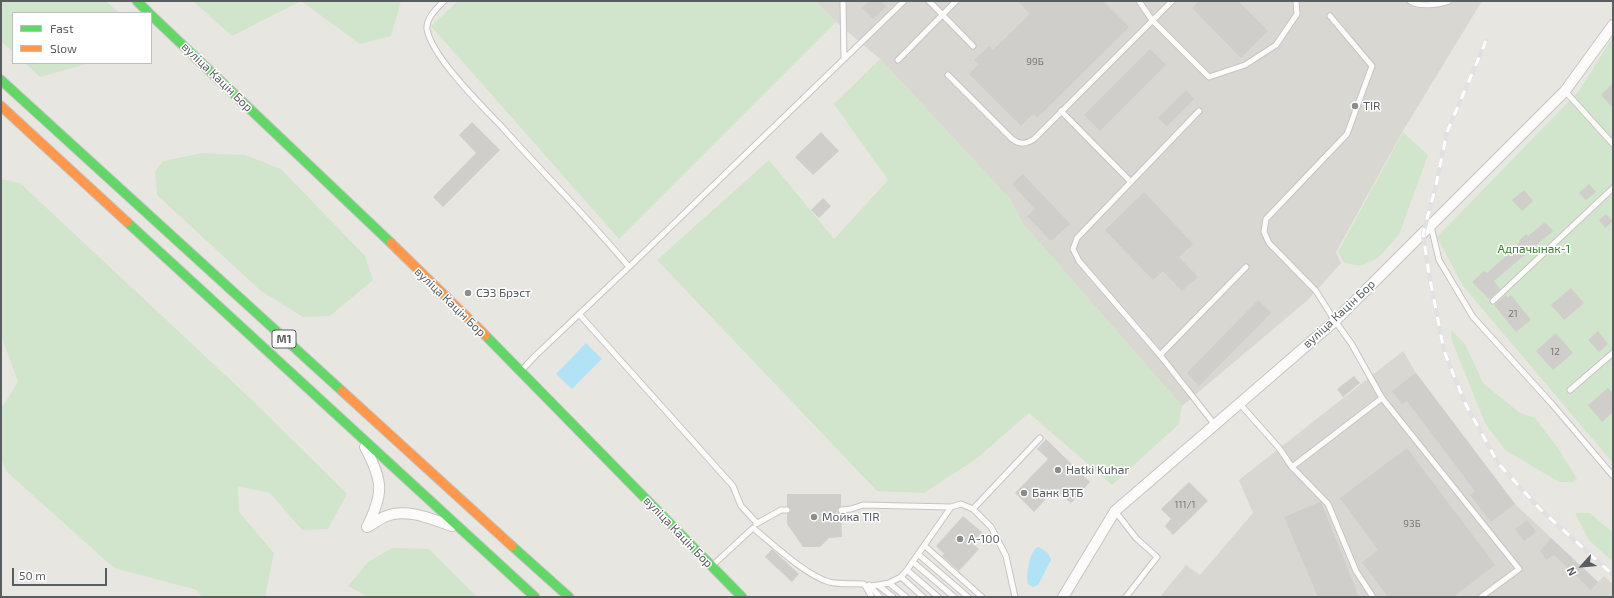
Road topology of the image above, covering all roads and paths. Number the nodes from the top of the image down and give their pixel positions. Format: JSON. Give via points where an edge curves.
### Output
{"nodes":[{"id":1,"x":137,"y":1,"type":"edge"},
{"id":2,"x":444,"y":1,"type":"edge"},
{"id":3,"x":843,"y":1,"type":"edge"},
{"id":4,"x":904,"y":1,"type":"edge"},
{"id":5,"x":929,"y":1,"type":"edge"},
{"id":6,"x":956,"y":1,"type":"edge"},
{"id":7,"x":1140,"y":1,"type":"edge"},
{"id":8,"x":1172,"y":1,"type":"edge"},
{"id":9,"x":1296,"y":1,"type":"edge"},
{"id":10,"x":1410,"y":1,"type":"edge"},
{"id":11,"x":1449,"y":1,"type":"edge"},
{"id":12,"x":1430,"y":3,"type":"edge"},
{"id":13,"x":148,"y":12,"type":"edge"},
{"id":14,"x":942,"y":14,"type":"junction"},
{"id":15,"x":152,"y":16,"type":"edge"},
{"id":16,"x":1330,"y":16,"type":"dead end"},
{"id":17,"x":1152,"y":20,"type":"junction"},
{"id":18,"x":1613,"y":25,"type":"edge"},
{"id":19,"x":973,"y":46,"type":"dead end"},
{"id":20,"x":844,"y":59,"type":"junction"},
{"id":21,"x":898,"y":60,"type":"dead end"},
{"id":22,"x":948,"y":75,"type":"dead end"},
{"id":23,"x":1,"y":80,"type":"edge"},
{"id":24,"x":1565,"y":91,"type":"junction"},
{"id":25,"x":1,"y":106,"type":"edge"},
{"id":26,"x":1062,"y":111,"type":"junction"},
{"id":27,"x":1199,"y":111,"type":"dead end"},
{"id":28,"x":1613,"y":144,"type":"edge"},
{"id":29,"x":1131,"y":182,"type":"junction"},
{"id":30,"x":1613,"y":188,"type":"edge"},
{"id":31,"x":1430,"y":226,"type":"junction"},
{"id":32,"x":629,"y":267,"type":"junction"},
{"id":33,"x":1246,"y":267,"type":"dead end"},
{"id":34,"x":1493,"y":301,"type":"dead end"},
{"id":35,"x":579,"y":314,"type":"junction"},
{"id":36,"x":1335,"y":321,"type":"junction"},
{"id":37,"x":1613,"y":353,"type":"edge"},
{"id":38,"x":1160,"y":355,"type":"junction"},
{"id":39,"x":521,"y":372,"type":"junction"},
{"id":40,"x":1570,"y":390,"type":"dead end"},
{"id":41,"x":1382,"y":398,"type":"junction"},
{"id":42,"x":1240,"y":404,"type":"junction"},
{"id":43,"x":1216,"y":425,"type":"junction"},
{"id":44,"x":359,"y":435,"type":"junction"},
{"id":45,"x":1040,"y":438,"type":"dead end"},
{"id":46,"x":1292,"y":467,"type":"junction"},
{"id":47,"x":1613,"y":476,"type":"edge"},
{"id":48,"x":951,"y":507,"type":"junction"},
{"id":49,"x":788,"y":510,"type":"dead end"},
{"id":50,"x":841,"y":510,"type":"dead end"},
{"id":51,"x":973,"y":510,"type":"junction"},
{"id":52,"x":1115,"y":511,"type":"junction"},
{"id":53,"x":757,"y":522,"type":"junction"},
{"id":54,"x":753,"y":528,"type":"junction"},
{"id":55,"x":464,"y":531,"type":"junction"},
{"id":56,"x":925,"y":546,"type":"junction"},
{"id":57,"x":918,"y":554,"type":"junction"},
{"id":58,"x":913,"y":562,"type":"junction"},
{"id":59,"x":711,"y":567,"type":"junction"},
{"id":60,"x":908,"y":570,"type":"junction"},
{"id":61,"x":901,"y":577,"type":"junction"},
{"id":62,"x":890,"y":583,"type":"junction"},
{"id":63,"x":864,"y":584,"type":"junction"},
{"id":64,"x":878,"y":585,"type":"junction"},
{"id":65,"x":870,"y":586,"type":"junction"},
{"id":66,"x":535,"y":597,"type":"edge"},
{"id":67,"x":569,"y":597,"type":"edge"},
{"id":68,"x":742,"y":597,"type":"edge"},
{"id":69,"x":872,"y":597,"type":"edge"},
{"id":70,"x":880,"y":597,"type":"edge"},
{"id":71,"x":893,"y":597,"type":"edge"},
{"id":72,"x":906,"y":597,"type":"edge"},
{"id":73,"x":923,"y":597,"type":"edge"},
{"id":74,"x":938,"y":597,"type":"edge"},
{"id":75,"x":954,"y":597,"type":"edge"},
{"id":76,"x":968,"y":597,"type":"edge"},
{"id":77,"x":982,"y":597,"type":"edge"},
{"id":78,"x":1015,"y":597,"type":"edge"},
{"id":79,"x":1063,"y":597,"type":"edge"},
{"id":80,"x":1126,"y":597,"type":"edge"},
{"id":81,"x":1373,"y":597,"type":"edge"},
{"id":82,"x":1482,"y":597,"type":"edge"}],
"edges":[{"from":1,"to":13,"type":"main road","name":"вуліца Кацін Бор"},
{"from":2,"to":32,"type":"lane","via":[[432,13],[427,27],[430,41],[439,55]]},
{"from":3,"to":20,"type":"lane"},
{"from":4,"to":20,"type":"lane"},
{"from":5,"to":14,"type":"lane"},
{"from":6,"to":14,"type":"lane"},
{"from":7,"to":17,"type":"lane"},
{"from":8,"to":17,"type":"lane"},
{"from":9,"to":17,"type":"lane","via":[[1297,14],[1276,45],[1244,65],[1209,77]]},
{"from":10,"to":12,"type":"lane"},
{"from":11,"to":12,"type":"lane","via":[[1442,4]]},
{"from":14,"to":19,"type":"lane"},
{"from":14,"to":21,"type":"lane"},
{"from":15,"to":39,"type":"main road","name":"вуліца Кацін Бор"},
{"from":16,"to":36,"type":"lane","via":[[1372,66],[1346,134],[1266,219],[1264,232],[1269,243],[1316,290]]},
{"from":17,"to":26,"type":"lane"},
{"from":18,"to":24,"type":"street","name":"вуліца Кацін Бор"},
{"from":20,"to":32,"type":"lane"},
{"from":22,"to":26,"type":"lane","via":[[1018,143],[1034,139]]},
{"from":23,"to":67,"type":"main road","number":"М1"},
{"from":24,"to":28,"type":"lane"},
{"from":24,"to":31,"type":"street","name":"вуліца Кацін Бор"},
{"from":25,"to":44,"type":"main road","number":"М1"},
{"from":26,"to":29,"type":"lane"},
{"from":27,"to":29,"type":"lane"},
{"from":29,"to":38,"type":"lane","via":[[1077,238],[1073,249],[1079,261]]},
{"from":30,"to":34,"type":"lane"},
{"from":31,"to":36,"type":"street","name":"вуліца Кацін Бор"},
{"from":31,"to":47,"type":"lane","via":[[1439,260],[1473,317]]},
{"from":32,"to":35,"type":"lane"},
{"from":33,"to":38,"type":"lane"},
{"from":35,"to":39,"type":"lane"},
{"from":35,"to":53,"type":"lane","via":[[733,486],[741,506]]},
{"from":36,"to":41,"type":"lane","via":[[1351,343]]},
{"from":36,"to":42,"type":"street","name":"вуліца Кацін Бор"},
{"from":37,"to":40,"type":"lane"},
{"from":38,"to":43,"type":"lane"},
{"from":39,"to":59,"type":"main road","name":"вуліца Кацін Бор"},
{"from":41,"to":46,"type":"lane"},
{"from":41,"to":82,"type":"lane","via":[[1519,569]]},
{"from":42,"to":43,"type":"street","name":"вуліца Кацін Бор"},
{"from":42,"to":46,"type":"lane","via":[[1279,448]]},
{"from":43,"to":52,"type":"street","name":"вуліца Кацін Бор"},
{"from":44,"to":55,"type":"main road","number":"М1"},
{"from":44,"to":55,"type":"street","via":[[379,481],[380,496],[377,508],[367,527],[397,513],[415,514]]},
{"from":45,"to":51,"type":"lane"},
{"from":46,"to":81,"type":"lane","via":[[1328,504],[1356,572]]},
{"from":48,"to":50,"type":"lane","via":[[863,505]]},
{"from":48,"to":51,"type":"lane","via":[[961,504]]},
{"from":48,"to":56,"type":"lane"},
{"from":49,"to":53,"type":"lane","via":[[781,510]]},
{"from":51,"to":78,"type":"lane","via":[[991,527],[1006,556]]},
{"from":52,"to":79,"type":"street","name":"вуліца Кацін Бор"},
{"from":52,"to":80,"type":"lane","via":[[1136,538],[1157,557]]},
{"from":53,"to":54,"type":"lane"},
{"from":54,"to":59,"type":"lane"},
{"from":54,"to":63,"type":"lane","via":[[809,572],[828,582]]},
{"from":55,"to":66,"type":"main road","number":"М1"},
{"from":56,"to":57,"type":"lane"},
{"from":56,"to":77,"type":"lane"},
{"from":57,"to":58,"type":"lane"},
{"from":57,"to":76,"type":"lane"},
{"from":58,"to":60,"type":"lane"},
{"from":58,"to":75,"type":"lane"},
{"from":59,"to":68,"type":"main road","name":"вуліца Кацін Бор"},
{"from":60,"to":61,"type":"lane"},
{"from":60,"to":74,"type":"lane"},
{"from":61,"to":62,"type":"lane"},
{"from":61,"to":73,"type":"lane"},
{"from":62,"to":64,"type":"lane"},
{"from":62,"to":72,"type":"lane"},
{"from":63,"to":65,"type":"lane"},
{"from":63,"to":69,"type":"lane"},
{"from":64,"to":65,"type":"lane"},
{"from":64,"to":71,"type":"lane"},
{"from":65,"to":70,"type":"lane"}]}
